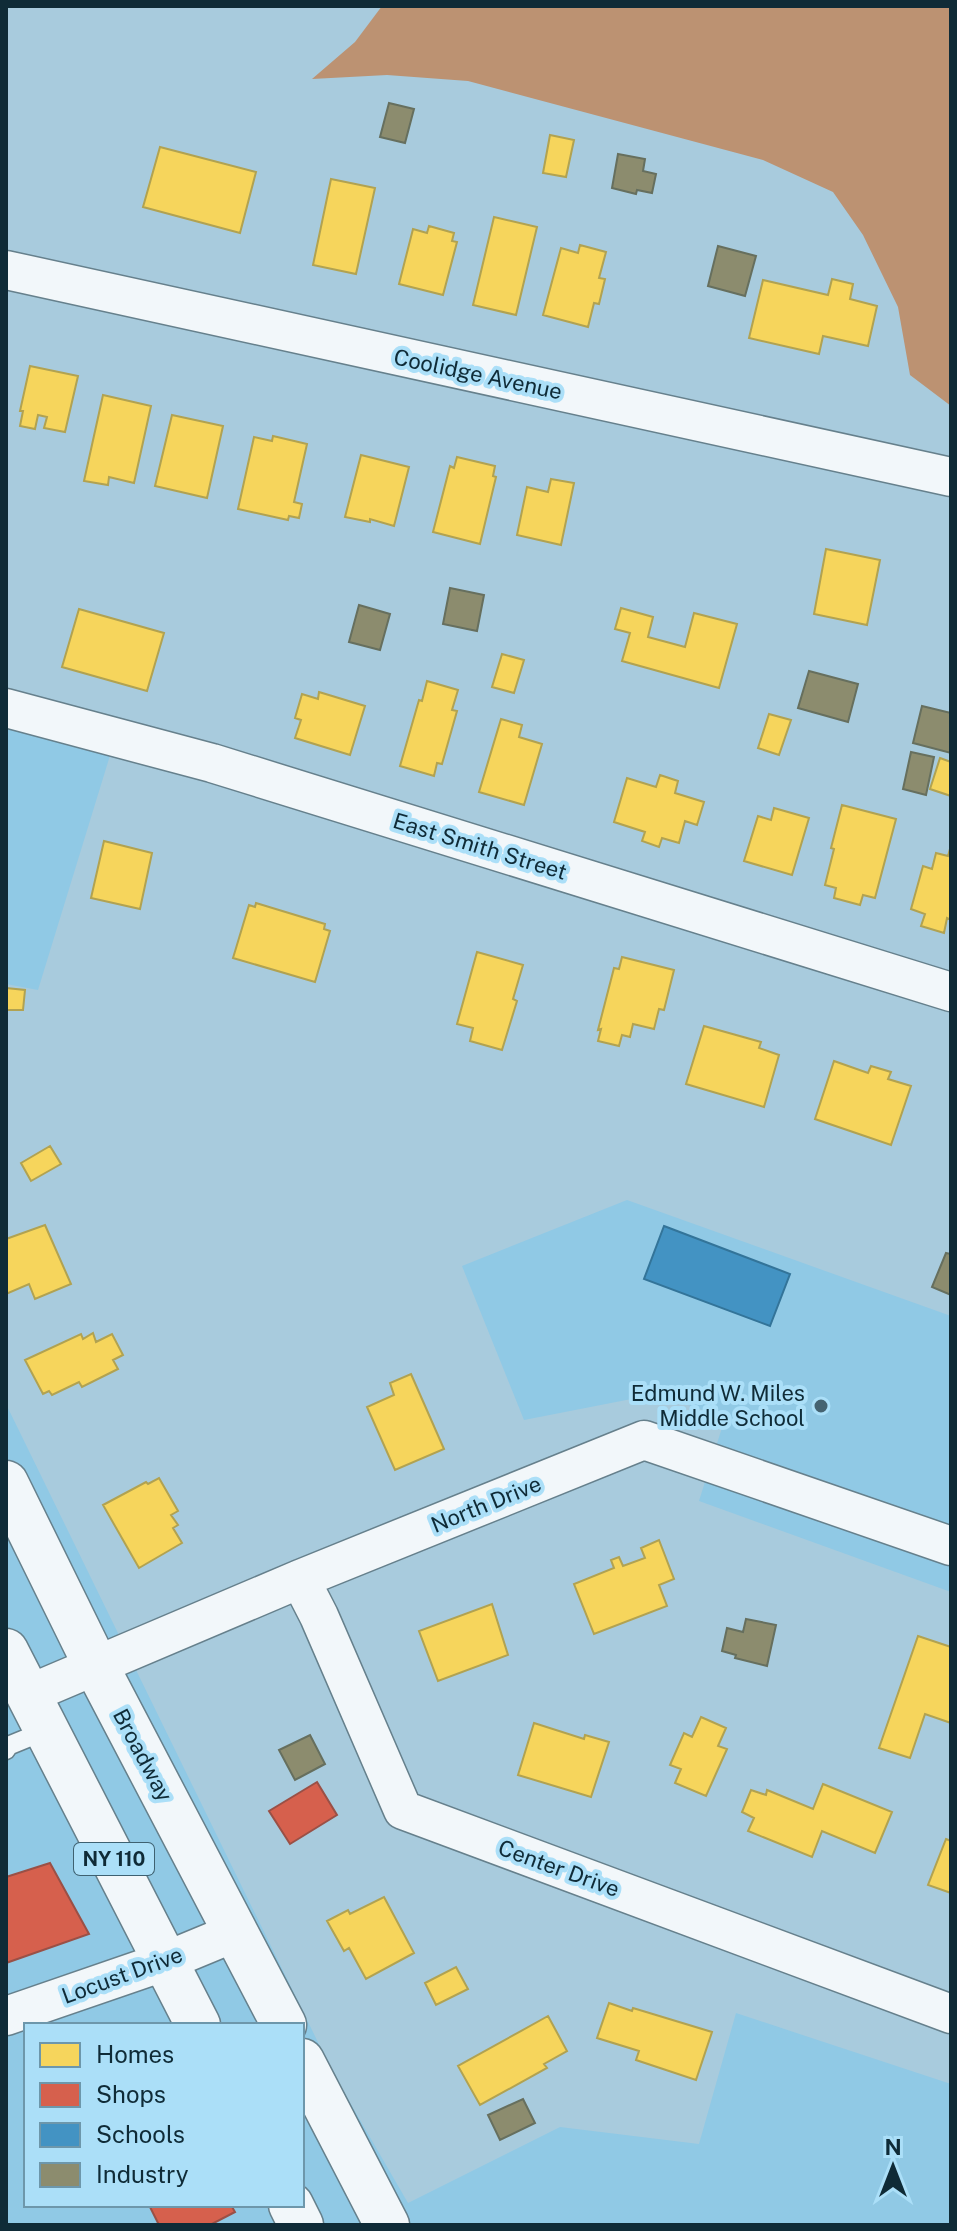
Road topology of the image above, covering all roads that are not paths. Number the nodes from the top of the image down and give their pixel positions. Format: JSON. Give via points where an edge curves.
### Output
{"nodes":[{"id":1,"x":6,"y":270,"type":"edge"},
{"id":2,"x":951,"y":477,"type":"edge"},
{"id":3,"x":6,"y":708,"type":"edge"},
{"id":4,"x":951,"y":992,"type":"edge"},
{"id":5,"x":6,"y":1483,"type":"edge"},
{"id":6,"x":951,"y":1546,"type":"edge"},
{"id":7,"x":300,"y":1579,"type":"junction"},
{"id":8,"x":6,"y":1651,"type":"edge"},
{"id":9,"x":95,"y":1664,"type":"junction"},
{"id":10,"x":38,"y":1712,"type":"junction"},
{"id":11,"x":6,"y":1750,"type":"edge"},
{"id":12,"x":236,"y":1932,"type":"junction"},
{"id":13,"x":166,"y":1961,"type":"junction"},
{"id":14,"x":951,"y":2014,"type":"edge"},
{"id":15,"x":6,"y":2016,"type":"edge"},
{"id":16,"x":197,"y":2023,"type":"edge"},
{"id":17,"x":283,"y":2023,"type":"edge"},
{"id":18,"x":304,"y":2065,"type":"edge"},
{"id":19,"x":292,"y":2207,"type":"edge"},
{"id":20,"x":301,"y":2225,"type":"edge"},
{"id":21,"x":387,"y":2225,"type":"edge"}],
"edges":[{"from":1,"to":2,"type":"street","name":"Coolidge Avenue"},
{"from":3,"to":4,"type":"street","name":"East Smith Street","via":[[212,763]]},
{"from":5,"to":9,"type":"main road","name":"Broadway","number":"NY 110"},
{"from":6,"to":7,"type":"street","name":"North Drive","via":[[644,1440]]},
{"from":7,"to":9,"type":"street","name":"North Drive"},
{"from":7,"to":14,"type":"street","name":"Center Drive","via":[[403,1810]]},
{"from":8,"to":10,"type":"main road","number":"NY 110"},
{"from":9,"to":10,"type":"street","name":"North Drive"},
{"from":9,"to":12,"type":"main road","name":"Broadway","number":"NY 110"},
{"from":10,"to":11,"type":"lane"},
{"from":10,"to":13,"type":"main road","number":"NY 110"},
{"from":12,"to":13,"type":"street","name":"Locust Drive"},
{"from":12,"to":17,"type":"main road","name":"Broadway","number":"NY 110"},
{"from":13,"to":15,"type":"street","name":"Locust Drive"},
{"from":13,"to":16,"type":"main road","number":"NY 110"},
{"from":18,"to":21,"type":"main road"},
{"from":19,"to":20,"type":"main road"}]}
